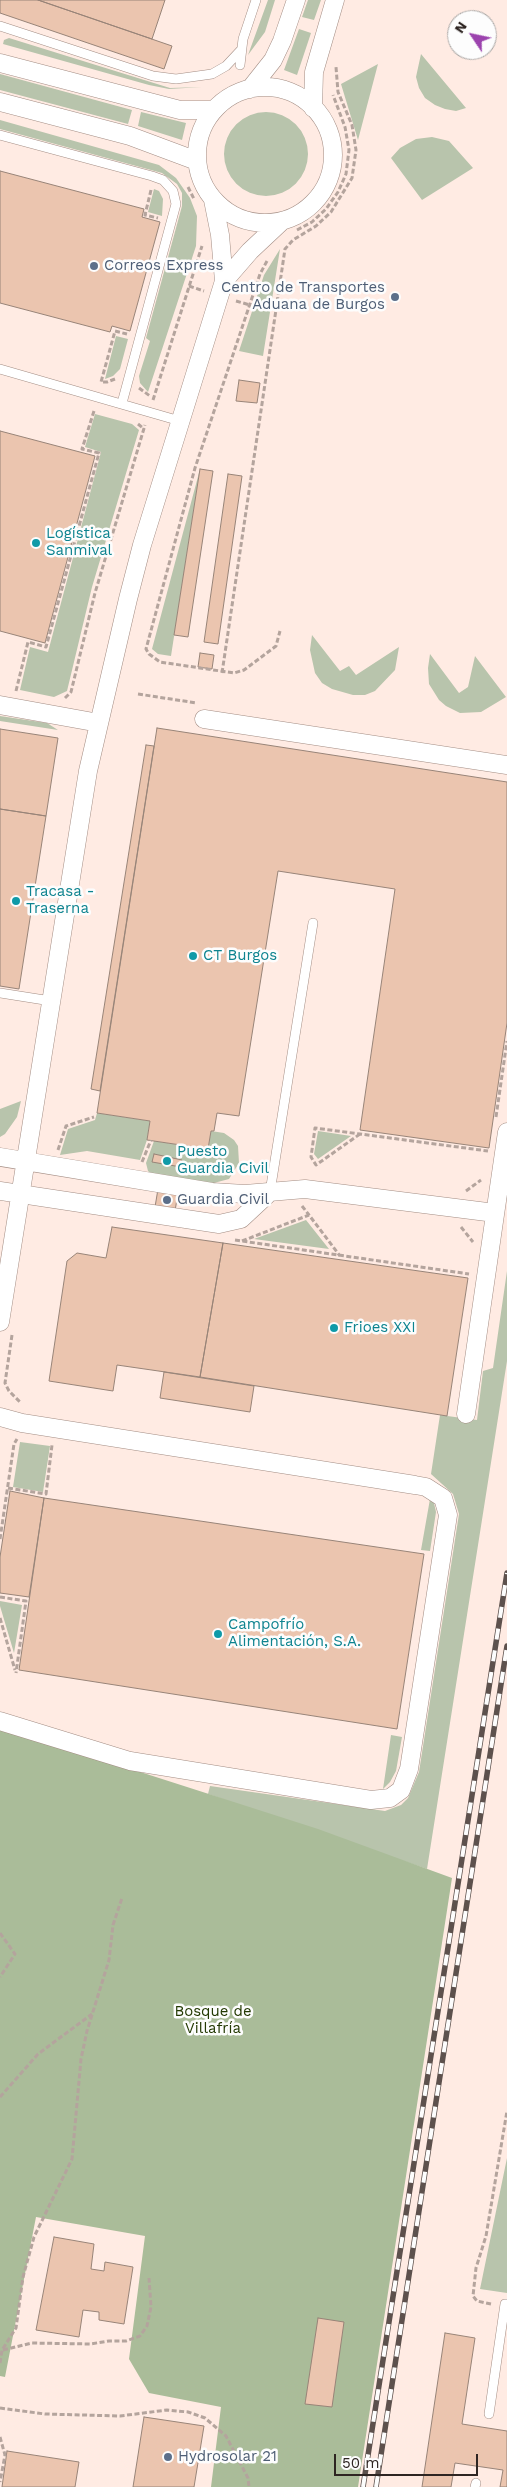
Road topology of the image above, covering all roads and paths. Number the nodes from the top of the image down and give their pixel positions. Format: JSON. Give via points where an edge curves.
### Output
{"nodes":[{"id":1,"x":256,"y":0,"type":"edge"},
{"id":2,"x":296,"y":0,"type":"edge"},
{"id":3,"x":335,"y":0,"type":"edge"},
{"id":4,"x":0,"y":27,"type":"edge"},
{"id":5,"x":242,"y":50,"type":"junction"},
{"id":6,"x":336,"y":59,"type":"dead end"},
{"id":7,"x":0,"y":63,"type":"edge"},
{"id":8,"x":240,"y":65,"type":"dead end"},
{"id":9,"x":331,"y":87,"type":"dead end"},
{"id":10,"x":250,"y":89,"type":"junction"},
{"id":11,"x":0,"y":102,"type":"edge"},
{"id":12,"x":314,"y":108,"type":"junction"},
{"id":13,"x":214,"y":110,"type":"junction"},
{"id":14,"x":0,"y":135,"type":"edge"},
{"id":15,"x":197,"y":161,"type":"junction"},
{"id":16,"x":213,"y":200,"type":"junction"},
{"id":17,"x":289,"y":226,"type":"junction"},
{"id":18,"x":272,"y":255,"type":"dead end"},
{"id":19,"x":224,"y":282,"type":"junction"},
{"id":20,"x":0,"y":370,"type":"edge"},
{"id":21,"x":122,"y":403,"type":"junction"},
{"id":22,"x":101,"y":412,"type":"dead end"},
{"id":23,"x":133,"y":421,"type":"dead end"},
{"id":24,"x":180,"y":421,"type":"junction"},
{"id":25,"x":144,"y":429,"type":"dead end"},
{"id":26,"x":280,"y":632,"type":"dead end"},
{"id":27,"x":222,"y":673,"type":"junction"},
{"id":28,"x":15,"y":694,"type":"dead end"},
{"id":29,"x":0,"y":705,"type":"edge"},
{"id":30,"x":204,"y":719,"type":"dead end"},
{"id":31,"x":99,"y":723,"type":"junction"},
{"id":32,"x":507,"y":765,"type":"edge"},
{"id":33,"x":313,"y":923,"type":"dead end"},
{"id":34,"x":0,"y":993,"type":"edge"},
{"id":35,"x":51,"y":1002,"type":"junction"},
{"id":36,"x":94,"y":1117,"type":"dead end"},
{"id":37,"x":507,"y":1132,"type":"edge"},
{"id":38,"x":360,"y":1134,"type":"junction"},
{"id":39,"x":151,"y":1140,"type":"dead end"},
{"id":40,"x":491,"y":1152,"type":"dead end"},
{"id":41,"x":58,"y":1153,"type":"dead end"},
{"id":42,"x":0,"y":1157,"type":"edge"},
{"id":43,"x":27,"y":1161,"type":"junction"},
{"id":44,"x":135,"y":1179,"type":"junction"},
{"id":45,"x":0,"y":1191,"type":"edge"},
{"id":46,"x":270,"y":1192,"type":"junction"},
{"id":47,"x":21,"y":1195,"type":"junction"},
{"id":48,"x":301,"y":1205,"type":"dead end"},
{"id":49,"x":495,"y":1213,"type":"junction"},
{"id":50,"x":309,"y":1215,"type":"junction"},
{"id":51,"x":233,"y":1240,"type":"dead end"},
{"id":52,"x":241,"y":1241,"type":"junction"},
{"id":53,"x":340,"y":1256,"type":"junction"},
{"id":54,"x":475,"y":1275,"type":"dead end"},
{"id":55,"x":0,"y":1322,"type":"edge"},
{"id":56,"x":466,"y":1414,"type":"dead end"},
{"id":57,"x":0,"y":1417,"type":"edge"},
{"id":58,"x":20,"y":1438,"type":"dead end"},
{"id":59,"x":50,"y":1443,"type":"dead end"},
{"id":60,"x":8,"y":1488,"type":"junction"},
{"id":61,"x":0,"y":1539,"type":"edge"},
{"id":62,"x":0,"y":1597,"type":"edge"},
{"id":63,"x":0,"y":1618,"type":"edge"},
{"id":64,"x":0,"y":1720,"type":"edge"},
{"id":65,"x":122,"y":1898,"type":"dead end"},
{"id":66,"x":0,"y":1933,"type":"edge"},
{"id":67,"x":0,"y":1977,"type":"edge"},
{"id":68,"x":92,"y":2014,"type":"junction"},
{"id":69,"x":0,"y":2097,"type":"edge"},
{"id":70,"x":507,"y":2111,"type":"edge"},
{"id":71,"x":149,"y":2278,"type":"dead end"},
{"id":72,"x":506,"y":2304,"type":"edge"},
{"id":73,"x":1,"y":2350,"type":"edge"},
{"id":74,"x":0,"y":2363,"type":"edge"},
{"id":75,"x":0,"y":2408,"type":"edge"},
{"id":76,"x":488,"y":2414,"type":"dead end"},
{"id":77,"x":0,"y":2437,"type":"edge"},
{"id":78,"x":0,"y":2482,"type":"edge"},
{"id":79,"x":249,"y":2487,"type":"edge"}],
"edges":[{"from":1,"to":5,"type":"lane"},
{"from":2,"to":10,"type":"street","via":[[273,60]]},
{"from":3,"to":12,"type":"street","via":[[314,72]]},
{"from":4,"to":5,"type":"lane","via":[[153,76],[176,79],[212,74]]},
{"from":5,"to":8,"type":"lane"},
{"from":6,"to":27,"type":"path","via":[[338,92],[352,125],[356,150],[352,178],[331,212],[285,249]]},
{"from":7,"to":13,"type":"street","via":[[147,103],[188,111]]},
{"from":9,"to":17,"type":"path","via":[[336,108],[346,128],[349,150],[346,174],[326,209],[312,222]]},
{"from":10,"to":12,"type":"street","via":[[284,90]]},
{"from":10,"to":13,"type":"street","via":[[224,101]]},
{"from":11,"to":15,"type":"street","via":[[130,136]]},
{"from":12,"to":17,"type":"street","via":[[329,135],[332,166],[320,195]]},
{"from":13,"to":15,"type":"street","via":[[204,125]]},
{"from":14,"to":21,"type":"lane","via":[[152,176],[163,180],[173,191],[176,204]]},
{"from":15,"to":16,"type":"street","via":[[204,188]]},
{"from":16,"to":17,"type":"street","via":[[232,216],[257,223]]},
{"from":16,"to":19,"type":"street"},
{"from":17,"to":19,"type":"street","via":[[250,250]]},
{"from":18,"to":27,"type":"path","via":[[260,274],[195,468],[146,649],[160,662]]},
{"from":19,"to":24,"type":"street"},
{"from":20,"to":21,"type":"lane"},
{"from":21,"to":24,"type":"lane"},
{"from":22,"to":28,"type":"path","via":[[93,410],[82,449],[98,453],[46,647],[28,642]]},
{"from":23,"to":25,"type":"path"},
{"from":24,"to":31,"type":"street","via":[[130,590]]},
{"from":26,"to":27,"type":"path","via":[[276,646],[256,662],[244,670]]},
{"from":29,"to":31,"type":"street"},
{"from":30,"to":32,"type":"street"},
{"from":31,"to":35,"type":"street","via":[[88,770]]},
{"from":33,"to":46,"type":"lane"},
{"from":34,"to":35,"type":"lane"},
{"from":35,"to":43,"type":"street"},
{"from":36,"to":41,"type":"path","via":[[66,1126]]},
{"from":37,"to":49,"type":"street"},
{"from":38,"to":38,"type":"path","via":[[315,1128],[311,1157],[316,1165]]},
{"from":38,"to":40,"type":"path"},
{"from":39,"to":44,"type":"path"},
{"from":42,"to":43,"type":"street"},
{"from":43,"to":44,"type":"street"},
{"from":43,"to":47,"type":"street"},
{"from":44,"to":46,"type":"street","via":[[212,1192]]},
{"from":45,"to":47,"type":"street"},
{"from":46,"to":47,"type":"street","via":[[240,1219],[219,1224]]},
{"from":46,"to":49,"type":"street","via":[[305,1189]]},
{"from":47,"to":55,"type":"street","via":[[10,1238]]},
{"from":48,"to":50,"type":"path"},
{"from":49,"to":56,"type":"street"},
{"from":50,"to":52,"type":"path"},
{"from":50,"to":53,"type":"path"},
{"from":51,"to":52,"type":"path"},
{"from":52,"to":53,"type":"path"},
{"from":53,"to":54,"type":"path"},
{"from":57,"to":64,"type":"street","via":[[415,1485],[443,1498],[448,1515],[409,1769],[401,1790],[390,1798],[371,1800],[130,1761]]},
{"from":58,"to":60,"type":"path","via":[[14,1444]]},
{"from":59,"to":60,"type":"path","via":[[53,1447],[46,1494]]},
{"from":60,"to":61,"type":"path"},
{"from":62,"to":63,"type":"path","via":[[26,1601],[16,1673]]},
{"from":65,"to":68,"type":"path","via":[[113,1925],[109,1960]]},
{"from":66,"to":67,"type":"path","via":[[15,1954]]},
{"from":68,"to":69,"type":"path","via":[[38,2054]]},
{"from":68,"to":73,"type":"path","via":[[82,2059],[72,2159],[34,2237],[23,2276],[16,2328]]},
{"from":70,"to":72,"type":"path","via":[[473,2296],[477,2301],[489,2304]]},
{"from":71,"to":73,"type":"path","via":[[151,2307],[147,2326],[140,2336],[126,2341],[90,2344],[32,2343]]},
{"from":72,"to":76,"type":"lane"},
{"from":73,"to":74,"type":"path"},
{"from":75,"to":79,"type":"path","via":[[45,2414],[120,2416],[167,2410],[188,2412],[205,2418],[226,2436],[248,2478]]},
{"from":77,"to":78,"type":"path","via":[[5,2455]]}]}
